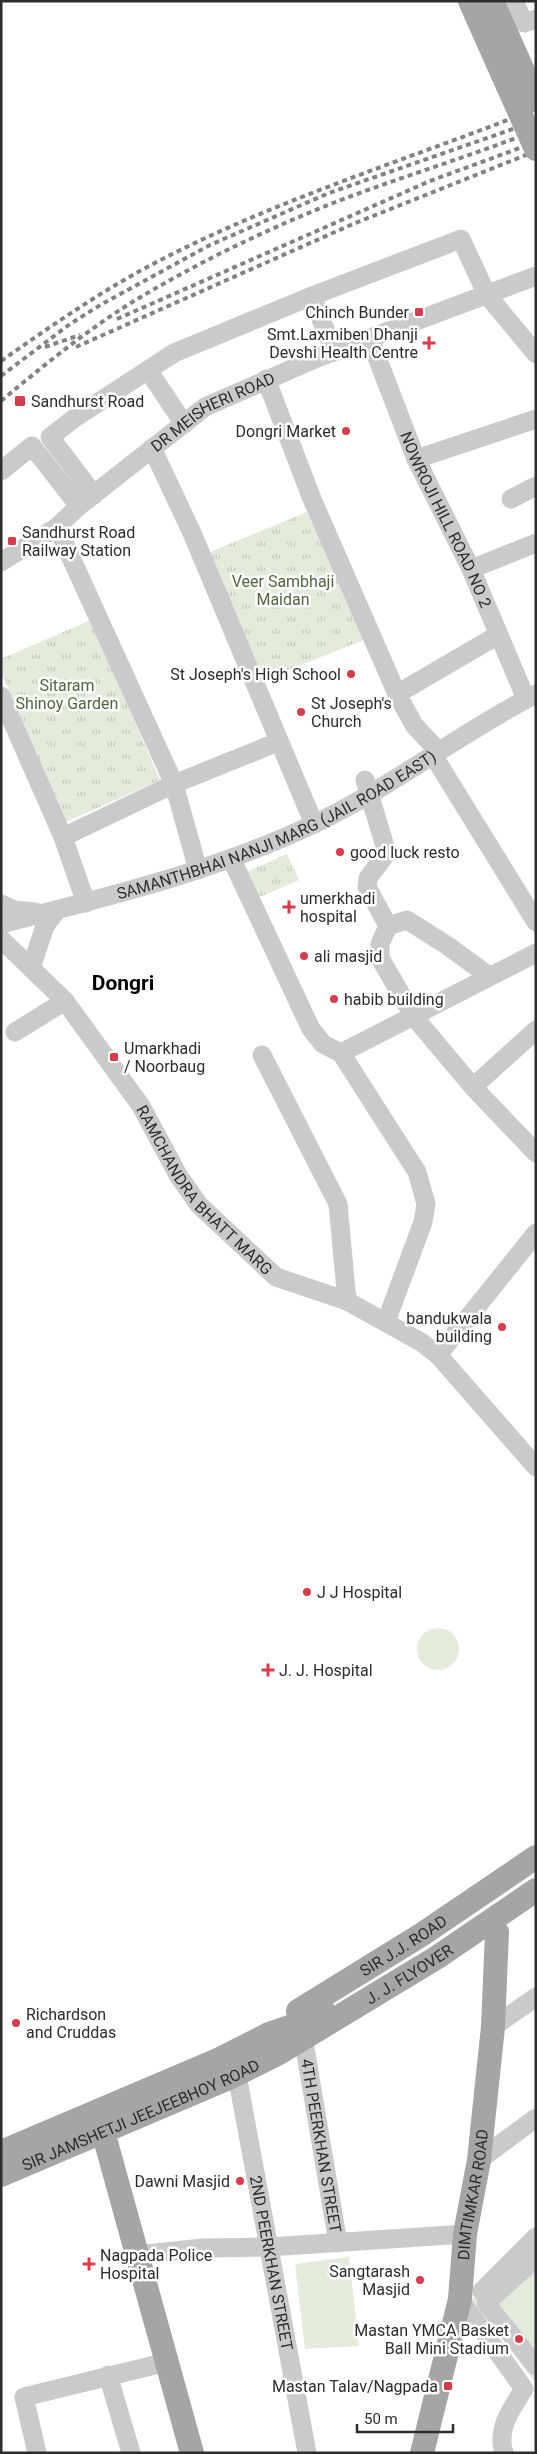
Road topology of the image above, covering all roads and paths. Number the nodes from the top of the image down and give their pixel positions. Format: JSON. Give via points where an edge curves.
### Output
{"nodes":[{"id":1,"x":470,"y":1,"type":"edge"},
{"id":2,"x":492,"y":1,"type":"edge"},
{"id":3,"x":514,"y":1,"type":"edge"},
{"id":4,"x":530,"y":21,"type":"edge"},
{"id":5,"x":512,"y":70,"type":"junction"},
{"id":6,"x":536,"y":100,"type":"edge"},
{"id":7,"x":536,"y":149,"type":"edge"},
{"id":8,"x":536,"y":276,"type":"edge"},
{"id":9,"x":487,"y":295,"type":"junction"},
{"id":10,"x":312,"y":296,"type":"junction"},
{"id":11,"x":370,"y":339,"type":"junction"},
{"id":12,"x":334,"y":352,"type":"junction"},
{"id":13,"x":536,"y":354,"type":"edge"},
{"id":14,"x":148,"y":370,"type":"junction"},
{"id":15,"x":266,"y":379,"type":"junction"},
{"id":16,"x":536,"y":419,"type":"edge"},
{"id":17,"x":184,"y":424,"type":"junction"},
{"id":18,"x":152,"y":448,"type":"junction"},
{"id":19,"x":416,"y":459,"type":"junction"},
{"id":20,"x":1,"y":471,"type":"edge"},
{"id":21,"x":536,"y":486,"type":"edge"},
{"id":22,"x":511,"y":499,"type":"dead end"},
{"id":23,"x":87,"y":500,"type":"junction"},
{"id":24,"x":57,"y":527,"type":"junction"},
{"id":25,"x":536,"y":543,"type":"edge"},
{"id":26,"x":1,"y":562,"type":"edge"},
{"id":27,"x":471,"y":569,"type":"junction"},
{"id":28,"x":498,"y":635,"type":"junction"},
{"id":29,"x":397,"y":694,"type":"junction"},
{"id":30,"x":1,"y":696,"type":"edge"},
{"id":31,"x":531,"y":696,"type":"edge"},
{"id":32,"x":278,"y":742,"type":"junction"},
{"id":33,"x":436,"y":754,"type":"junction"},
{"id":34,"x":174,"y":784,"type":"junction"},
{"id":35,"x":367,"y":787,"type":"junction"},
{"id":36,"x":314,"y":824,"type":"junction"},
{"id":37,"x":63,"y":837,"type":"junction"},
{"id":38,"x":231,"y":858,"type":"junction"},
{"id":39,"x":198,"y":870,"type":"junction"},
{"id":40,"x":86,"y":903,"type":"junction"},
{"id":41,"x":1,"y":904,"type":"edge"},
{"id":42,"x":50,"y":912,"type":"junction"},
{"id":43,"x":536,"y":922,"type":"edge"},
{"id":44,"x":1,"y":924,"type":"edge"},
{"id":45,"x":388,"y":926,"type":"junction"},
{"id":46,"x":1,"y":939,"type":"edge"},
{"id":47,"x":536,"y":953,"type":"edge"},
{"id":48,"x":31,"y":968,"type":"junction"},
{"id":49,"x":489,"y":976,"type":"junction"},
{"id":50,"x":65,"y":1001,"type":"junction"},
{"id":51,"x":414,"y":1017,"type":"junction"},
{"id":52,"x":536,"y":1030,"type":"edge"},
{"id":53,"x":15,"y":1032,"type":"dead end"},
{"id":54,"x":341,"y":1053,"type":"junction"},
{"id":55,"x":262,"y":1056,"type":"dead end"},
{"id":56,"x":473,"y":1087,"type":"junction"},
{"id":57,"x":536,"y":1153,"type":"edge"},
{"id":58,"x":536,"y":1233,"type":"edge"},
{"id":59,"x":347,"y":1300,"type":"junction"},
{"id":60,"x":386,"y":1322,"type":"junction"},
{"id":61,"x":438,"y":1355,"type":"junction"},
{"id":62,"x":536,"y":1467,"type":"edge"},
{"id":63,"x":536,"y":1857,"type":"edge"},
{"id":64,"x":536,"y":1872,"type":"edge"},
{"id":65,"x":536,"y":1890,"type":"edge"},
{"id":66,"x":536,"y":1905,"type":"edge"},
{"id":67,"x":484,"y":1925,"type":"junction"},
{"id":68,"x":536,"y":1997,"type":"edge"},
{"id":69,"x":493,"y":2027,"type":"junction"},
{"id":70,"x":274,"y":2044,"type":"junction"},
{"id":71,"x":305,"y":2048,"type":"junction"},
{"id":72,"x":237,"y":2074,"type":"junction"},
{"id":73,"x":536,"y":2118,"type":"edge"},
{"id":74,"x":100,"y":2121,"type":"junction"},
{"id":75,"x":1,"y":2152,"type":"edge"},
{"id":76,"x":479,"y":2160,"type":"junction"},
{"id":77,"x":1,"y":2175,"type":"edge"},
{"id":78,"x":465,"y":2234,"type":"junction"},
{"id":79,"x":536,"y":2237,"type":"edge"},
{"id":80,"x":338,"y":2243,"type":"junction"},
{"id":81,"x":269,"y":2247,"type":"junction"},
{"id":82,"x":138,"y":2255,"type":"junction"},
{"id":83,"x":536,"y":2258,"type":"edge"},
{"id":84,"x":463,"y":2303,"type":"junction"},
{"id":85,"x":167,"y":2362,"type":"junction"},
{"id":86,"x":536,"y":2366,"type":"edge"},
{"id":87,"x":108,"y":2375,"type":"junction"},
{"id":88,"x":530,"y":2385,"type":"edge"},
{"id":89,"x":36,"y":2453,"type":"edge"},
{"id":90,"x":131,"y":2453,"type":"edge"},
{"id":91,"x":192,"y":2453,"type":"edge"},
{"id":92,"x":306,"y":2453,"type":"edge"},
{"id":93,"x":422,"y":2453,"type":"edge"},
{"id":94,"x":504,"y":2453,"type":"edge"}],
"edges":[{"from":1,"to":5,"type":"main road"},
{"from":2,"to":5,"type":"main road"},
{"from":3,"to":4,"type":"street"},
{"from":5,"to":6,"type":"main road"},
{"from":5,"to":7,"type":"main road","bridge":true},
{"from":8,"to":9,"type":"street","name":"DR MEISHERI ROAD"},
{"from":9,"to":10,"type":"street","via":[[461,239]]},
{"from":9,"to":11,"type":"street","name":"DR MEISHERI ROAD"},
{"from":9,"to":13,"type":"street"},
{"from":10,"to":12,"type":"street"},
{"from":10,"to":14,"type":"street","via":[[174,353]]},
{"from":11,"to":12,"type":"street","name":"DR MEISHERI ROAD"},
{"from":11,"to":19,"type":"street","name":"NOWROJI HILL ROAD NO 2"},
{"from":12,"to":15,"type":"street","name":"DR MEISHERI ROAD"},
{"from":14,"to":17,"type":"street"},
{"from":14,"to":23,"type":"street","via":[[50,437]]},
{"from":15,"to":17,"type":"street","name":"DR MEISHERI ROAD","via":[[205,407]]},
{"from":15,"to":29,"type":"street","via":[[312,499]]},
{"from":16,"to":19,"type":"street"},
{"from":17,"to":18,"type":"street","name":"DR MEISHERI ROAD"},
{"from":18,"to":23,"type":"street","name":"DR MEISHERI ROAD"},
{"from":18,"to":32,"type":"street","via":[[192,534]]},
{"from":19,"to":27,"type":"street","name":"NOWROJI HILL ROAD NO 2"},
{"from":20,"to":23,"type":"street","via":[[32,446]]},
{"from":21,"to":22,"type":"street"},
{"from":23,"to":24,"type":"street","name":"DR MEISHERI ROAD"},
{"from":24,"to":26,"type":"street","name":"DR MEISHERI ROAD"},
{"from":24,"to":34,"type":"street"},
{"from":25,"to":27,"type":"street"},
{"from":27,"to":28,"type":"street","name":"NOWROJI HILL ROAD NO 2"},
{"from":28,"to":29,"type":"street"},
{"from":28,"to":31,"type":"street","name":"NOWROJI HILL ROAD NO 2"},
{"from":29,"to":33,"type":"street","via":[[414,725]]},
{"from":30,"to":37,"type":"street"},
{"from":31,"to":33,"type":"street","name":"SAMANTHBHAI NANJI MARG (JAIL ROAD EAST)"},
{"from":32,"to":34,"type":"street"},
{"from":32,"to":36,"type":"street"},
{"from":33,"to":35,"type":"street","name":"SAMANTHBHAI NANJI MARG (JAIL ROAD EAST)"},
{"from":33,"to":43,"type":"street"},
{"from":34,"to":37,"type":"street"},
{"from":34,"to":39,"type":"street"},
{"from":35,"to":36,"type":"street","name":"SAMANTHBHAI NANJI MARG (JAIL ROAD EAST)"},
{"from":35,"to":45,"type":"street","via":[[387,853],[368,878],[367,887]]},
{"from":36,"to":38,"type":"street","name":"SAMANTHBHAI NANJI MARG (JAIL ROAD EAST)"},
{"from":37,"to":40,"type":"street"},
{"from":38,"to":39,"type":"street","name":"SAMANTHBHAI NANJI MARG (JAIL ROAD EAST)"},
{"from":38,"to":54,"type":"street","via":[[312,1029],[323,1044]]},
{"from":39,"to":40,"type":"street","name":"SAMANTHBHAI NANJI MARG (JAIL ROAD EAST)"},
{"from":40,"to":42,"type":"street","name":"SAMANTHBHAI NANJI MARG (JAIL ROAD EAST)"},
{"from":41,"to":42,"type":"street","via":[[14,910]]},
{"from":42,"to":44,"type":"street","name":"SAMANTHBHAI NANJI MARG (JAIL ROAD EAST)"},
{"from":42,"to":48,"type":"street"},
{"from":45,"to":49,"type":"street","via":[[407,920]]},
{"from":45,"to":51,"type":"street","via":[[380,944],[380,958]]},
{"from":46,"to":48,"type":"street","name":"RAMCHANDRA BHATT MARG"},
{"from":47,"to":49,"type":"street"},
{"from":48,"to":50,"type":"street","name":"RAMCHANDRA BHATT MARG"},
{"from":49,"to":51,"type":"street"},
{"from":50,"to":53,"type":"street"},
{"from":50,"to":59,"type":"street","name":"RAMCHANDRA BHATT MARG","via":[[141,1106],[178,1175],[199,1205],[276,1277]]},
{"from":51,"to":54,"type":"street"},
{"from":51,"to":56,"type":"street"},
{"from":52,"to":56,"type":"street"},
{"from":54,"to":60,"type":"street","via":[[417,1172],[426,1204],[423,1222]]},
{"from":55,"to":59,"type":"street","via":[[338,1204]]},
{"from":56,"to":57,"type":"street"},
{"from":58,"to":61,"type":"street"},
{"from":59,"to":60,"type":"street","name":"RAMCHANDRA BHATT MARG"},
{"from":60,"to":61,"type":"street","name":"RAMCHANDRA BHATT MARG"},
{"from":61,"to":62,"type":"street","name":"RAMCHANDRA BHATT MARG"},
{"from":63,"to":70,"type":"main road","name":"SIR J.J. ROAD","via":[[436,1925],[299,2010]]},
{"from":64,"to":67,"type":"main road"},
{"from":65,"to":67,"type":"main road","name":"J. J. FLYOVER"},
{"from":66,"to":67,"type":"main road"},
{"from":67,"to":69,"type":"main road","name":"DIMTIMKAR ROAD"},
{"from":67,"to":70,"type":"main road","name":"J. J. FLYOVER"},
{"from":67,"to":71,"type":"main road","via":[[320,2044]]},
{"from":68,"to":69,"type":"street"},
{"from":69,"to":76,"type":"main road","name":"DIMTIMKAR ROAD"},
{"from":70,"to":71,"type":"main road"},
{"from":70,"to":72,"type":"main road","name":"SIR JAMSHETJI JEEJEEBHOY ROAD"},
{"from":70,"to":74,"type":"main road","name":"SIR JAMSHETJI JEEJEEBHOY ROAD","via":[[220,2059]]},
{"from":71,"to":80,"type":"street","name":"4TH PEERKHAN STREET"},
{"from":72,"to":74,"type":"main road","name":"SIR JAMSHETJI JEEJEEBHOY ROAD"},
{"from":72,"to":81,"type":"street","name":"2ND PEERKHAN STREET"},
{"from":73,"to":76,"type":"street"},
{"from":74,"to":75,"type":"main road","name":"SIR JAMSHETJI JEEJEEBHOY ROAD"},
{"from":74,"to":77,"type":"main road","name":"SIR JAMSHETJI JEEJEEBHOY ROAD"},
{"from":74,"to":82,"type":"main road"},
{"from":76,"to":78,"type":"main road","name":"DIMTIMKAR ROAD"},
{"from":78,"to":80,"type":"street"},
{"from":78,"to":84,"type":"main road","name":"DIMTIMKAR ROAD"},
{"from":79,"to":84,"type":"street"},
{"from":80,"to":81,"type":"street"},
{"from":81,"to":82,"type":"street","via":[[204,2248]]},
{"from":81,"to":92,"type":"street","name":"2ND PEERKHAN STREET"},
{"from":82,"to":85,"type":"main road"},
{"from":83,"to":86,"type":"street","via":[[486,2303]]},
{"from":84,"to":88,"type":"street"},
{"from":84,"to":93,"type":"main road","name":"DIMTIMKAR ROAD"},
{"from":85,"to":87,"type":"street"},
{"from":85,"to":91,"type":"main road"},
{"from":87,"to":89,"type":"street","via":[[24,2397]]},
{"from":87,"to":90,"type":"street"},
{"from":88,"to":94,"type":"street","via":[[505,2420],[501,2444]]}]}
